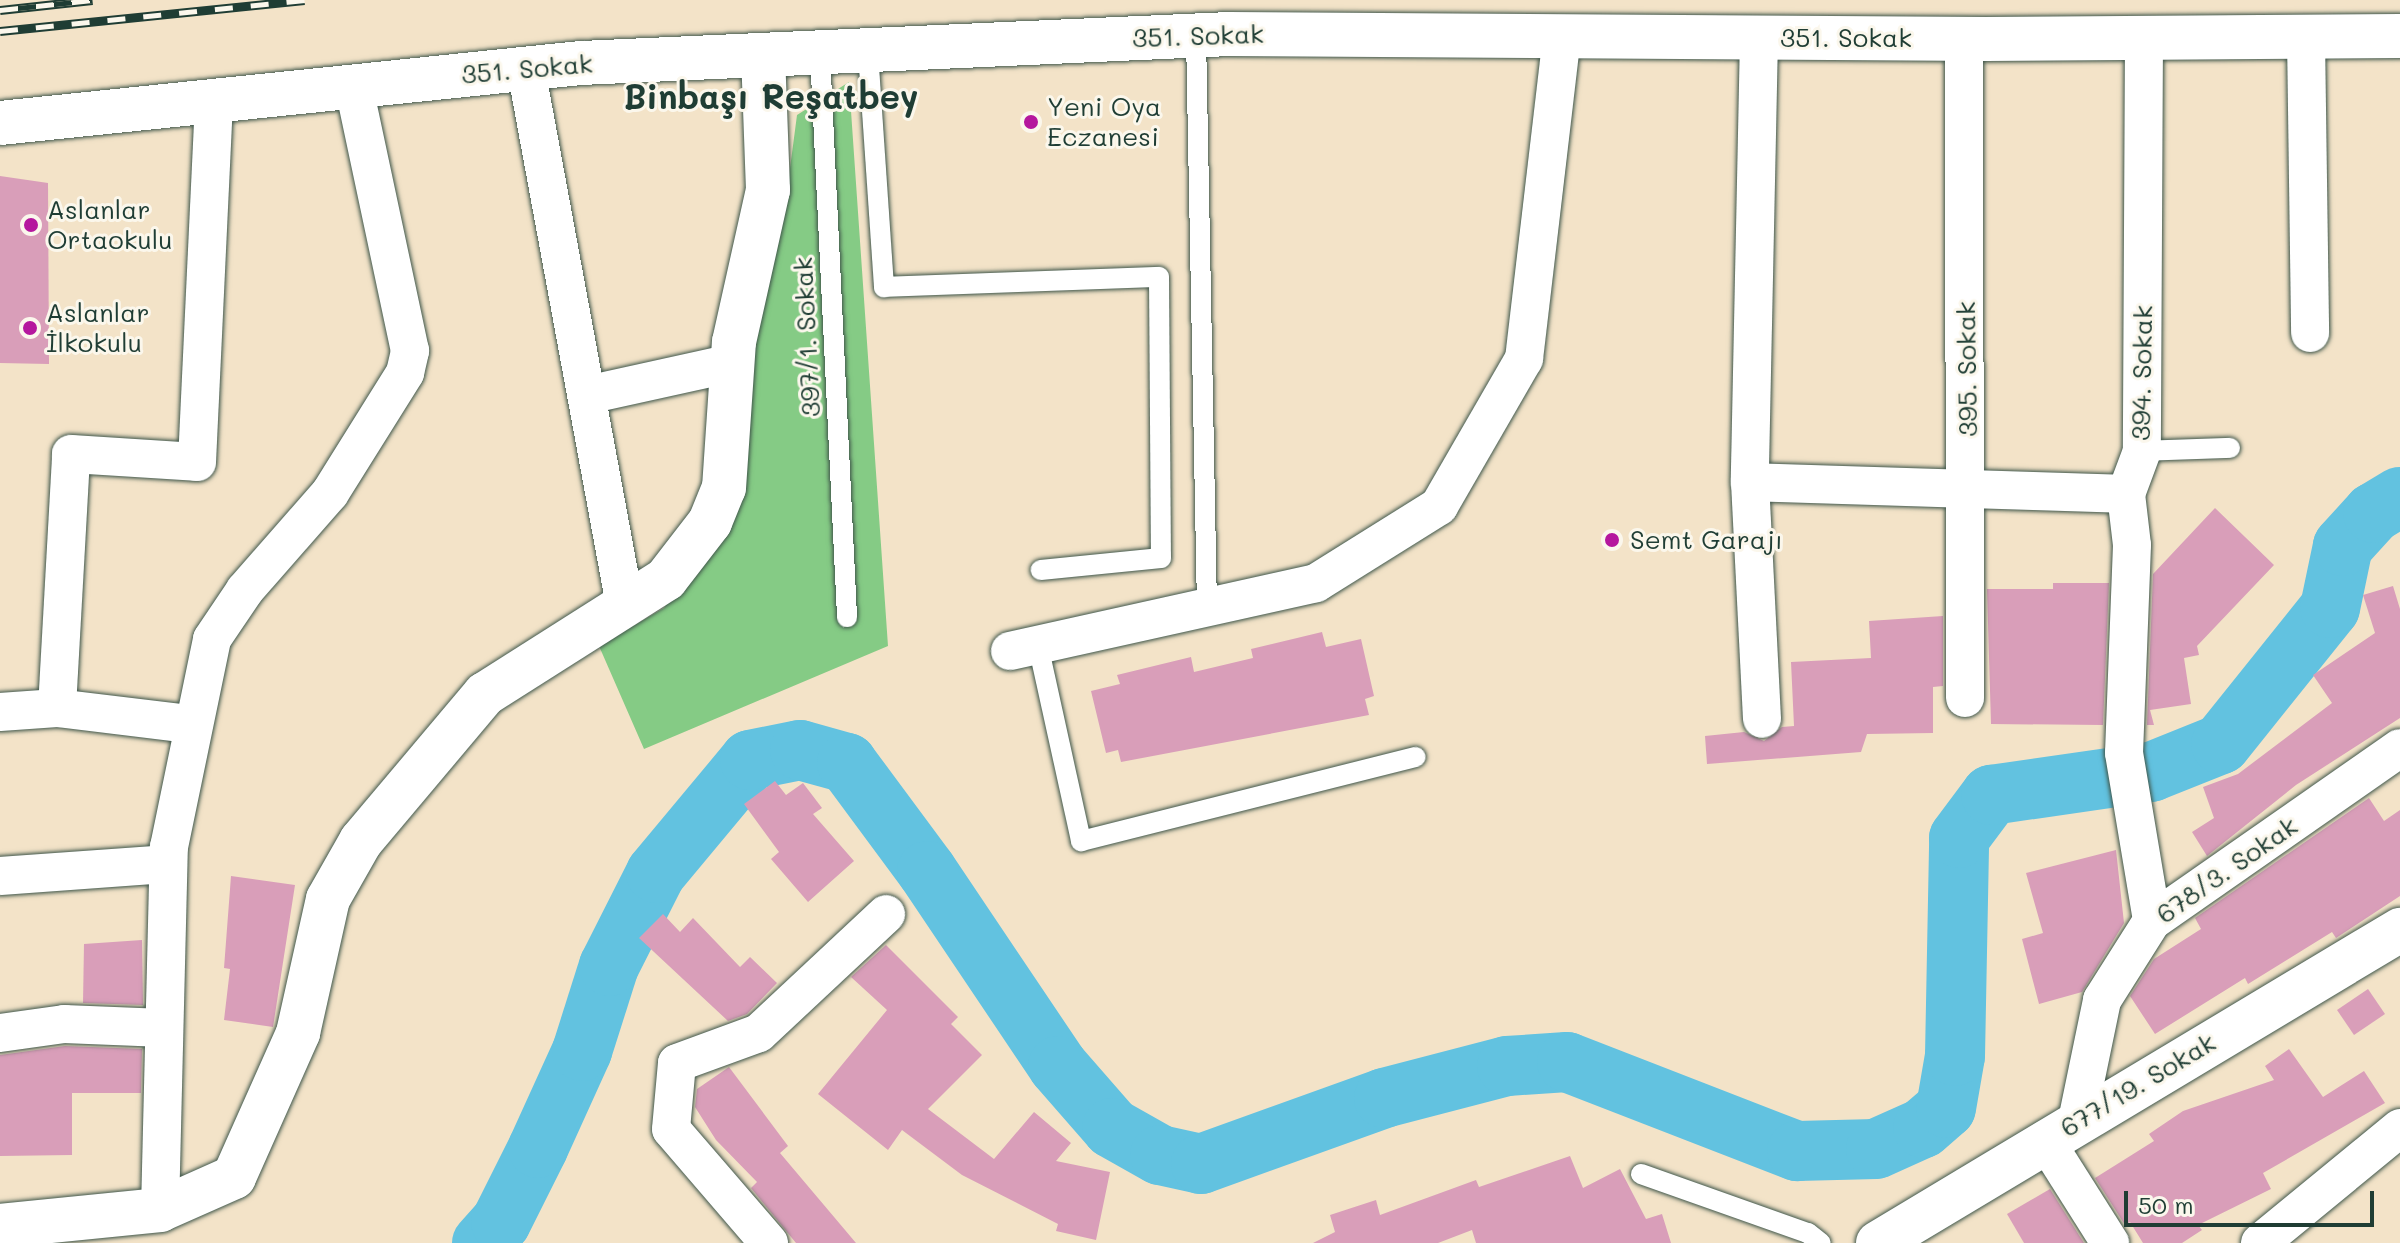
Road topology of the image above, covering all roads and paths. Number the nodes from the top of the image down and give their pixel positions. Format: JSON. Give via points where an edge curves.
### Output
{"nodes":[{"id":1,"x":1196,"y":35,"type":"junction"},
{"id":2,"x":1562,"y":36,"type":"junction"},
{"id":3,"x":2400,"y":36,"type":"edge"},
{"id":4,"x":2306,"y":37,"type":"junction"},
{"id":5,"x":1759,"y":38,"type":"junction"},
{"id":6,"x":2144,"y":38,"type":"junction"},
{"id":7,"x":1964,"y":39,"type":"junction"},
{"id":8,"x":868,"y":52,"type":"junction"},
{"id":9,"x":820,"y":54,"type":"junction"},
{"id":10,"x":763,"y":55,"type":"junction"},
{"id":11,"x":526,"y":69,"type":"junction"},
{"id":12,"x":354,"y":87,"type":"junction"},
{"id":13,"x":214,"y":101,"type":"junction"},
{"id":14,"x":0,"y":123,"type":"edge"},
{"id":15,"x":2310,"y":333,"type":"dead end"},
{"id":16,"x":733,"y":363,"type":"junction"},
{"id":17,"x":587,"y":395,"type":"junction"},
{"id":18,"x":2230,"y":448,"type":"dead end"},
{"id":19,"x":2142,"y":451,"type":"junction"},
{"id":20,"x":1750,"y":482,"type":"junction"},
{"id":21,"x":1968,"y":490,"type":"junction"},
{"id":22,"x":2126,"y":494,"type":"junction"},
{"id":23,"x":1041,"y":570,"type":"dead end"},
{"id":24,"x":625,"y":605,"type":"junction"},
{"id":25,"x":1207,"y":608,"type":"junction"},
{"id":26,"x":847,"y":617,"type":"dead end"},
{"id":27,"x":1024,"y":648,"type":"joint"},
{"id":28,"x":1965,"y":698,"type":"dead end"},
{"id":29,"x":57,"y":708,"type":"junction"},
{"id":30,"x":0,"y":712,"type":"edge"},
{"id":31,"x":1762,"y":719,"type":"dead end"},
{"id":32,"x":190,"y":724,"type":"junction"},
{"id":33,"x":2400,"y":748,"type":"edge"},
{"id":34,"x":1416,"y":757,"type":"dead end"},
{"id":35,"x":168,"y":864,"type":"junction"},
{"id":36,"x":0,"y":876,"type":"edge"},
{"id":37,"x":886,"y":914,"type":"dead end"},
{"id":38,"x":2152,"y":921,"type":"junction"},
{"id":39,"x":2400,"y":930,"type":"edge"},
{"id":40,"x":164,"y":1028,"type":"junction"},
{"id":41,"x":0,"y":1033,"type":"edge"},
{"id":42,"x":2400,"y":1128,"type":"edge"},
{"id":43,"x":2061,"y":1131,"type":"junction"},
{"id":44,"x":1641,"y":1174,"type":"dead end"},
{"id":45,"x":160,"y":1210,"type":"junction"},
{"id":46,"x":0,"y":1226,"type":"edge"},
{"id":47,"x":769,"y":1243,"type":"edge"},
{"id":48,"x":1821,"y":1243,"type":"edge"},
{"id":49,"x":1878,"y":1243,"type":"edge"},
{"id":50,"x":2110,"y":1243,"type":"edge"},
{"id":51,"x":2260,"y":1243,"type":"edge"}],
"edges":[{"from":1,"to":2,"type":"street","name":"351. Sokak"},
{"from":1,"to":8,"type":"street","name":"351. Sokak"},
{"from":1,"to":25,"type":"lane"},
{"from":2,"to":5,"type":"street","name":"351. Sokak"},
{"from":2,"to":25,"type":"street","via":[[1524,359],[1439,506],[1316,583]]},
{"from":3,"to":4,"type":"street","name":"351. Sokak"},
{"from":4,"to":6,"type":"street","name":"351. Sokak"},
{"from":4,"to":15,"type":"street"},
{"from":5,"to":7,"type":"street","name":"351. Sokak"},
{"from":5,"to":20,"type":"street"},
{"from":6,"to":7,"type":"street","name":"351. Sokak"},
{"from":6,"to":19,"type":"street","name":"394. Sokak"},
{"from":7,"to":21,"type":"street","name":"395. Sokak"},
{"from":8,"to":9,"type":"street","name":"351. Sokak"},
{"from":8,"to":23,"type":"lane","via":[[884,287],[1159,277],[1161,558]]},
{"from":9,"to":10,"type":"street","name":"351. Sokak"},
{"from":9,"to":26,"type":"lane","name":"397/1. Sokak"},
{"from":10,"to":11,"type":"street","name":"351. Sokak"},
{"from":10,"to":16,"type":"street","via":[[768,190]]},
{"from":11,"to":12,"type":"street","name":"351. Sokak"},
{"from":11,"to":17,"type":"street"},
{"from":12,"to":13,"type":"street","name":"351. Sokak"},
{"from":12,"to":32,"type":"street","via":[[410,351],[405,373],[330,493],[245,590],[212,639]]},
{"from":13,"to":14,"type":"street","name":"351. Sokak"},
{"from":13,"to":29,"type":"street","via":[[197,462],[71,454]]},
{"from":16,"to":17,"type":"street"},
{"from":16,"to":24,"type":"street","via":[[724,488],[710,522],[666,579]]},
{"from":17,"to":24,"type":"street"},
{"from":18,"to":19,"type":"lane"},
{"from":19,"to":22,"type":"street","name":"394. Sokak"},
{"from":20,"to":21,"type":"street"},
{"from":20,"to":31,"type":"street"},
{"from":21,"to":22,"type":"street"},
{"from":21,"to":28,"type":"street","name":"395. Sokak"},
{"from":22,"to":38,"type":"street","name":"394. Sokak","via":[[2132,545],[2124,753]]},
{"from":24,"to":45,"type":"street","via":[[485,694],[361,841],[328,899],[298,1033],[234,1177]]},
{"from":25,"to":27,"type":"street"},
{"from":27,"to":34,"type":"lane","via":[[1081,841]]},
{"from":29,"to":30,"type":"street"},
{"from":29,"to":32,"type":"street"},
{"from":32,"to":35,"type":"street"},
{"from":33,"to":38,"type":"street","name":"678/3. Sokak"},
{"from":35,"to":36,"type":"street"},
{"from":35,"to":40,"type":"street"},
{"from":37,"to":47,"type":"street","via":[[759,1033],[677,1063],[671,1129]]},
{"from":38,"to":43,"type":"street","name":"678/3. Sokak","via":[[2102,1000]]},
{"from":39,"to":43,"type":"street","name":"677/19. Sokak"},
{"from":40,"to":41,"type":"street","via":[[64,1024]]},
{"from":40,"to":45,"type":"street"},
{"from":42,"to":51,"type":"street"},
{"from":43,"to":49,"type":"street","name":"677/19. Sokak"},
{"from":43,"to":50,"type":"street"},
{"from":44,"to":48,"type":"lane","via":[[1808,1233]]},
{"from":45,"to":46,"type":"street"}]}
